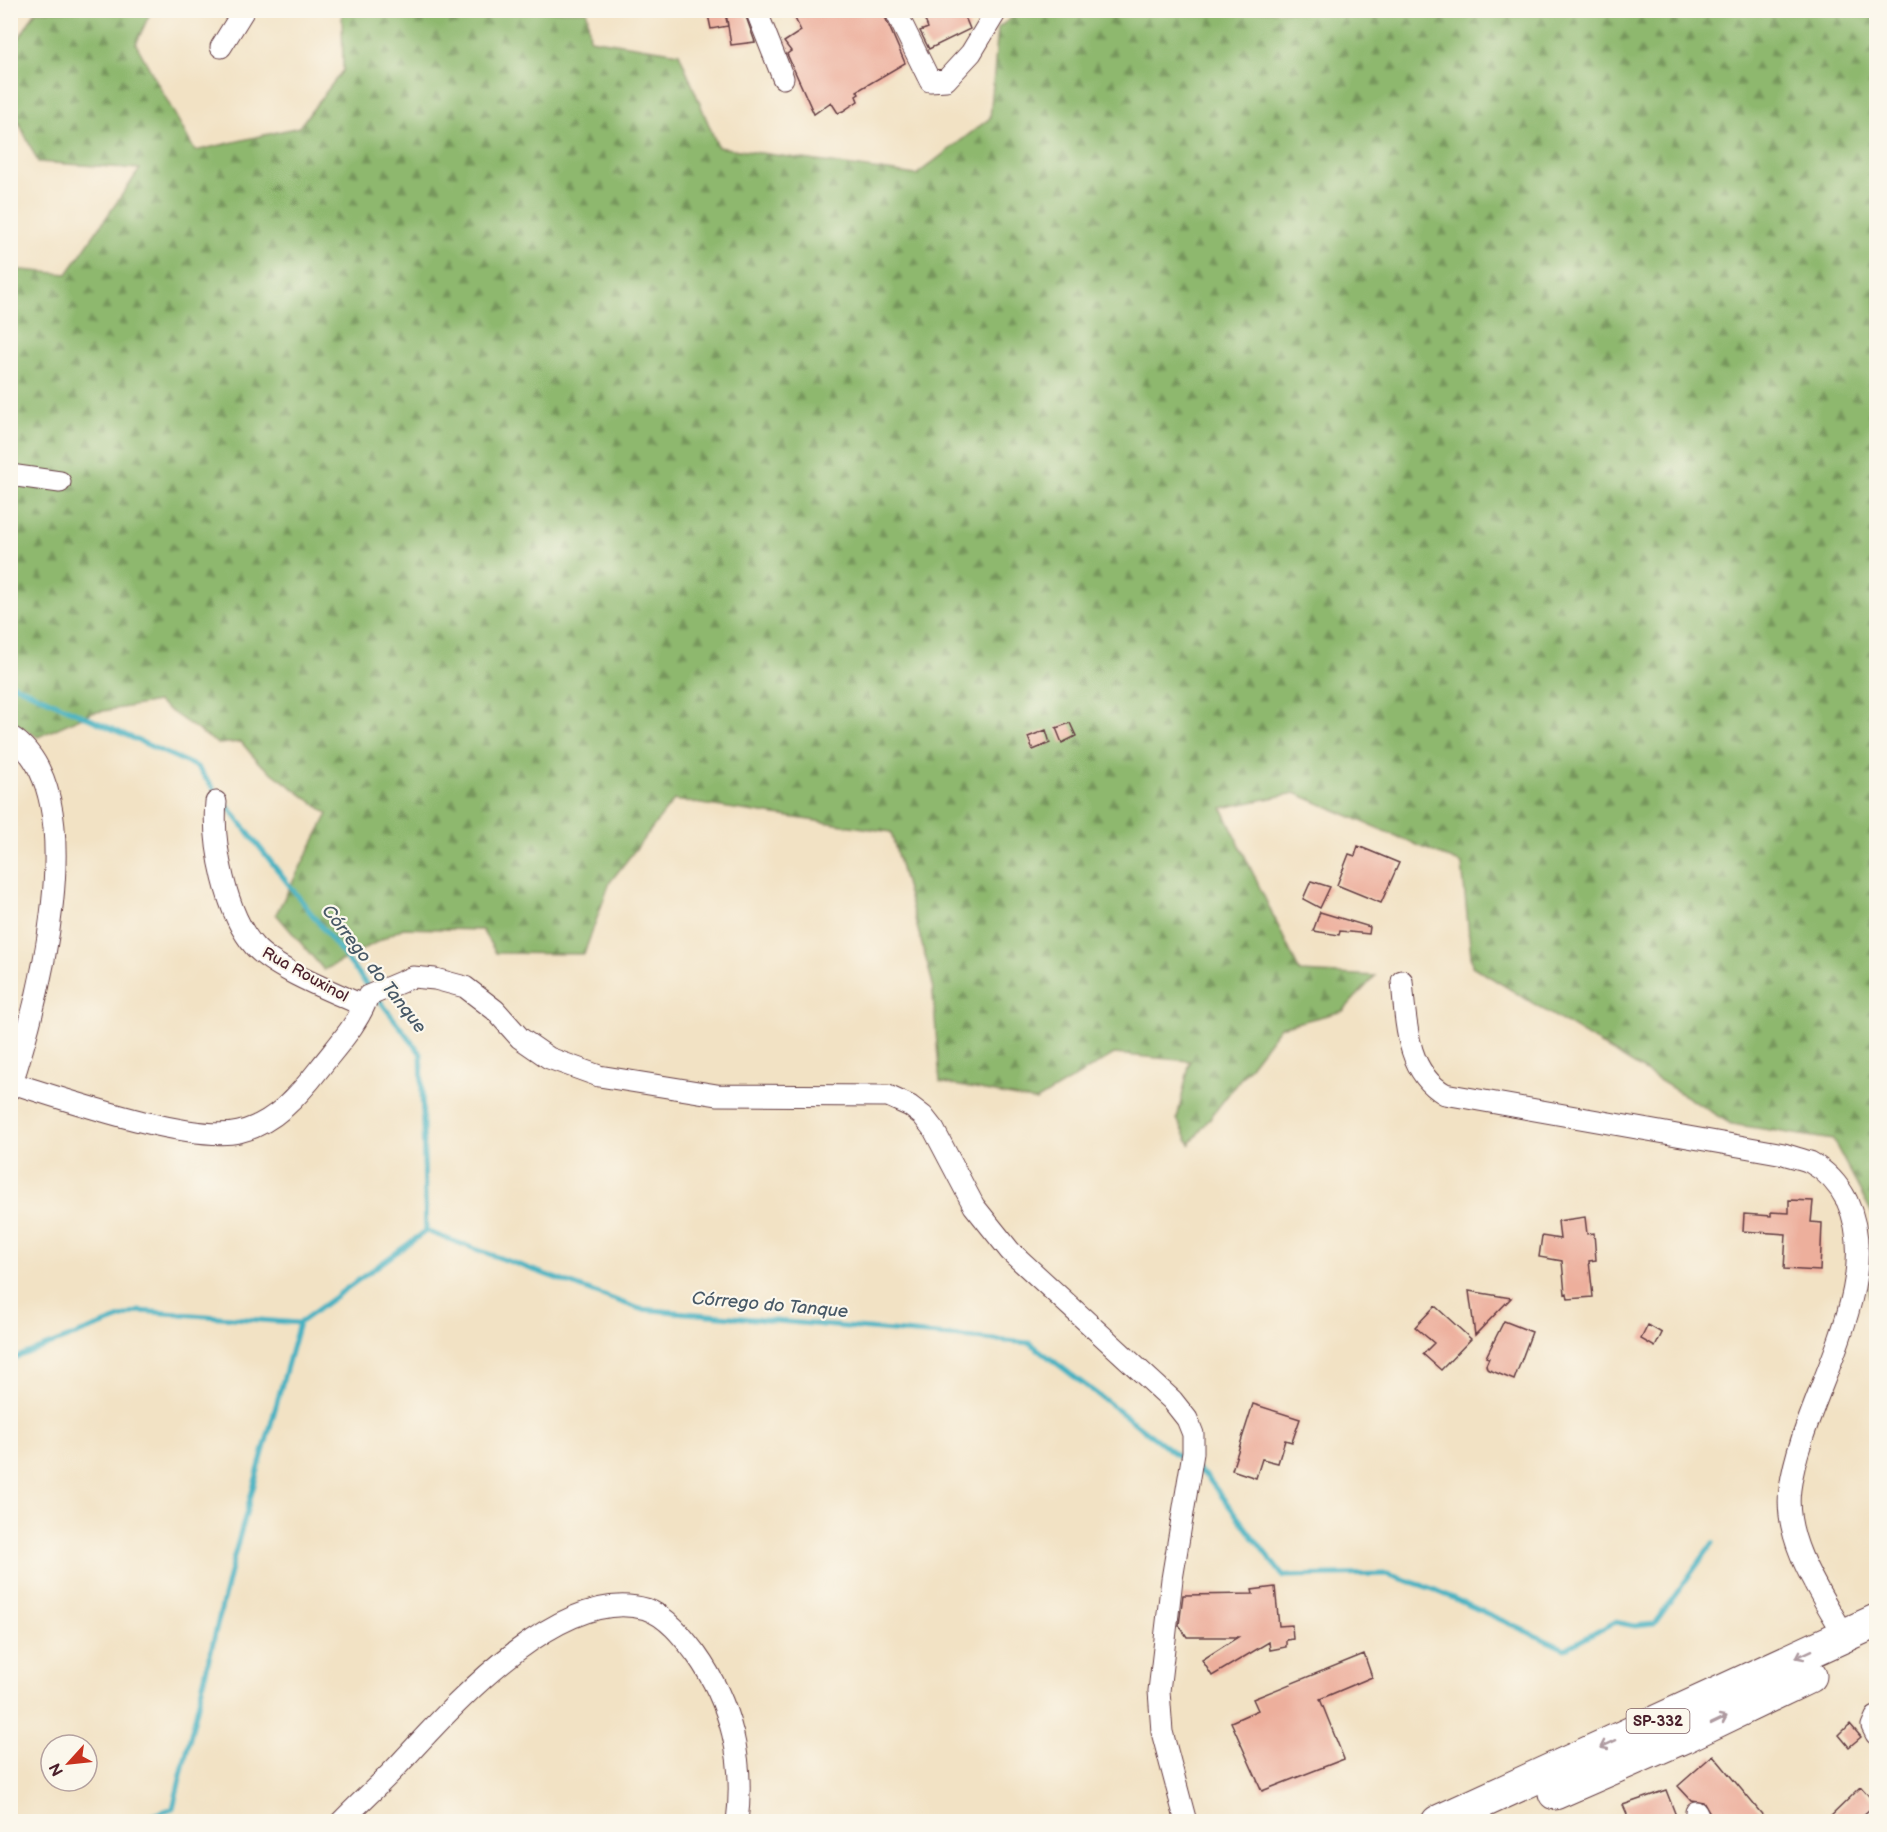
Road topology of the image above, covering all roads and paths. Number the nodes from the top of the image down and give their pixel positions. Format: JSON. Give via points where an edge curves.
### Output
{"nodes":[{"id":1,"x":244,"y":10,"type":"edge"},
{"id":2,"x":756,"y":10,"type":"edge"},
{"id":3,"x":895,"y":10,"type":"edge"},
{"id":4,"x":998,"y":10,"type":"edge"},
{"id":5,"x":221,"y":47,"type":"dead end"},
{"id":6,"x":783,"y":78,"type":"dead end"},
{"id":7,"x":10,"y":475,"type":"edge"},
{"id":8,"x":60,"y":482,"type":"dead end"},
{"id":9,"x":10,"y":736,"type":"edge"},
{"id":10,"x":216,"y":801,"type":"dead end"},
{"id":11,"x":1402,"y":981,"type":"dead end"},
{"id":12,"x":366,"y":1001,"type":"junction"},
{"id":13,"x":15,"y":1059,"type":"edge"},
{"id":14,"x":11,"y":1086,"type":"edge"},
{"id":15,"x":1876,"y":1621,"type":"edge"},
{"id":16,"x":1845,"y":1636,"type":"junction"},
{"id":17,"x":1876,"y":1645,"type":"edge"},
{"id":18,"x":1876,"y":1717,"type":"edge"},
{"id":19,"x":1876,"y":1734,"type":"edge"},
{"id":20,"x":341,"y":1821,"type":"edge"},
{"id":21,"x":737,"y":1821,"type":"edge"},
{"id":22,"x":1186,"y":1821,"type":"edge"},
{"id":23,"x":1438,"y":1821,"type":"edge"},
{"id":24,"x":1493,"y":1821,"type":"edge"}],
"edges":[{"from":1,"to":5,"type":"street"},
{"from":2,"to":6,"type":"street"},
{"from":3,"to":4,"type":"street","via":[[930,81],[946,80],[971,53]]},
{"from":7,"to":8,"type":"street"},
{"from":9,"to":13,"type":"street","via":[[33,756],[42,772],[51,799],[53,831],[50,932]]},
{"from":10,"to":12,"type":"street","name":"Rua Rouxinol","via":[[214,835],[222,871],[234,907],[255,947],[299,975]]},
{"from":11,"to":16,"type":"street","via":[[1411,1049],[1430,1086],[1445,1094],[1784,1154],[1810,1162],[1841,1190],[1856,1217],[1860,1273],[1850,1312],[1800,1446],[1790,1489],[1790,1515],[1798,1550]]},
{"from":12,"to":14,"type":"street","via":[[301,1092],[258,1125],[238,1132],[208,1134],[174,1128]]},
{"from":12,"to":22,"type":"street","via":[[413,977],[435,978],[465,987],[495,1010],[520,1038],[549,1058],[599,1076],[717,1095],[888,1096],[923,1116],[974,1206],[1010,1251],[1188,1419],[1193,1453],[1158,1691],[1162,1732]]},
{"from":13,"to":14,"type":"street"},
{"from":15,"to":16,"type":"main road","number":"SP-332"},
{"from":16,"to":23,"type":"main road","number":"SP-332","one_way":true},
{"from":24,"to":17,"type":"main road","number":"SP-332","one_way":true},
{"from":18,"to":19,"type":"street","via":[[1872,1726]]},
{"from":20,"to":21,"type":"street","via":[[440,1719],[530,1640],[573,1616],[617,1606],[646,1610],[671,1624],[714,1680],[729,1715],[736,1755]]}]}
